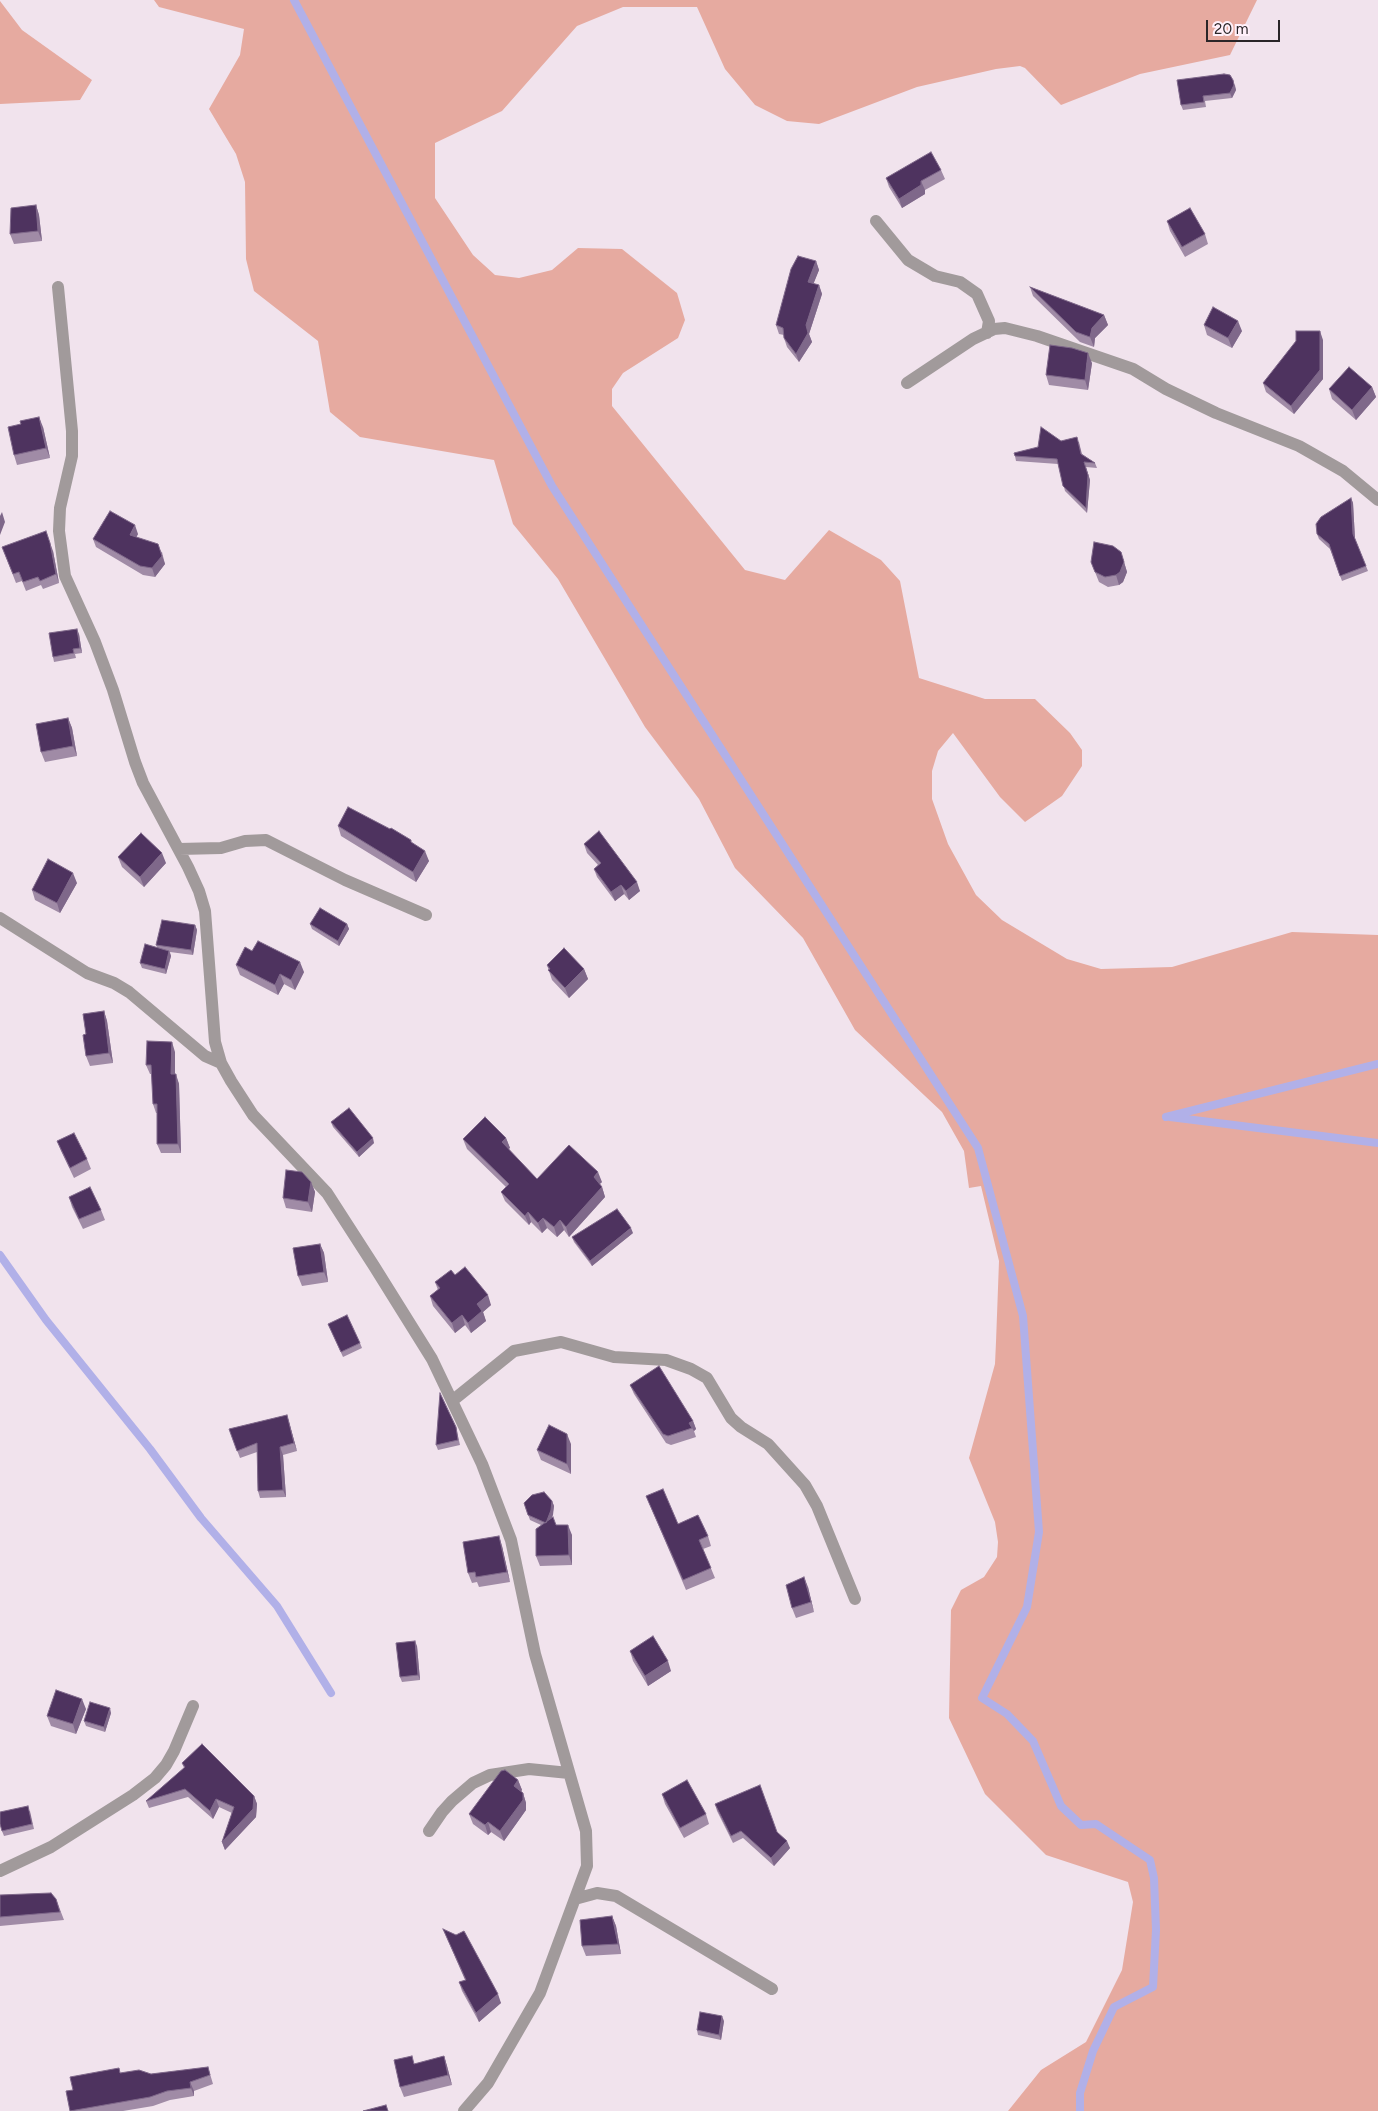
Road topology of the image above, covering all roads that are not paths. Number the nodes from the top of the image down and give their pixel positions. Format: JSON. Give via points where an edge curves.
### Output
{"nodes":[{"id":1,"x":876,"y":221,"type":"dead end"},
{"id":2,"x":58,"y":287,"type":"dead end"},
{"id":3,"x":986,"y":332,"type":"junction"},
{"id":4,"x":907,"y":383,"type":"dead end"},
{"id":5,"x":1378,"y":500,"type":"edge"},
{"id":6,"x":179,"y":849,"type":"junction"},
{"id":7,"x":426,"y":915,"type":"dead end"},
{"id":8,"x":0,"y":918,"type":"edge"},
{"id":9,"x":221,"y":1063,"type":"junction"},
{"id":10,"x":452,"y":1401,"type":"junction"},
{"id":11,"x":855,"y":1599,"type":"dead end"},
{"id":12,"x":193,"y":1706,"type":"dead end"},
{"id":13,"x":569,"y":1773,"type":"junction"},
{"id":14,"x":429,"y":1831,"type":"dead end"},
{"id":15,"x":0,"y":1871,"type":"edge"},
{"id":16,"x":575,"y":1899,"type":"junction"},
{"id":17,"x":772,"y":1989,"type":"dead end"},
{"id":18,"x":464,"y":2111,"type":"edge"}],
"edges":[{"from":1,"to":3,"type":"street","via":[[908,260],[935,276],[960,282],[977,294],[989,321]]},
{"from":2,"to":6,"type":"street","via":[[72,431],[72,456],[60,508],[59,532],[65,576],[95,642],[143,782]]},
{"from":3,"to":4,"type":"street"},
{"from":3,"to":5,"type":"street","via":[[1005,328],[1037,336],[1133,369],[1216,413],[1299,446],[1344,471]]},
{"from":6,"to":7,"type":"street","via":[[220,848],[245,841],[266,840]]},
{"from":6,"to":9,"type":"street","via":[[205,911],[215,1042]]},
{"from":8,"to":9,"type":"street","via":[[87,973],[122,988],[205,1056]]},
{"from":9,"to":10,"type":"street","via":[[254,1115],[327,1193],[432,1359]]},
{"from":10,"to":11,"type":"street","via":[[514,1351],[561,1342],[614,1357],[666,1360],[691,1369],[707,1378],[731,1418],[768,1444],[805,1485],[817,1506]]},
{"from":10,"to":13,"type":"street","via":[[482,1464],[511,1540],[535,1654]]},
{"from":12,"to":15,"type":"street","via":[[174,1751],[155,1778],[51,1848]]},
{"from":13,"to":14,"type":"street","via":[[529,1770],[490,1775],[473,1783],[452,1801]]},
{"from":13,"to":16,"type":"street","via":[[586,1831],[588,1850],[587,1866]]},
{"from":16,"to":17,"type":"street","via":[[597,1893],[616,1896]]},
{"from":16,"to":18,"type":"street","via":[[540,1993],[488,2083]]}]}
